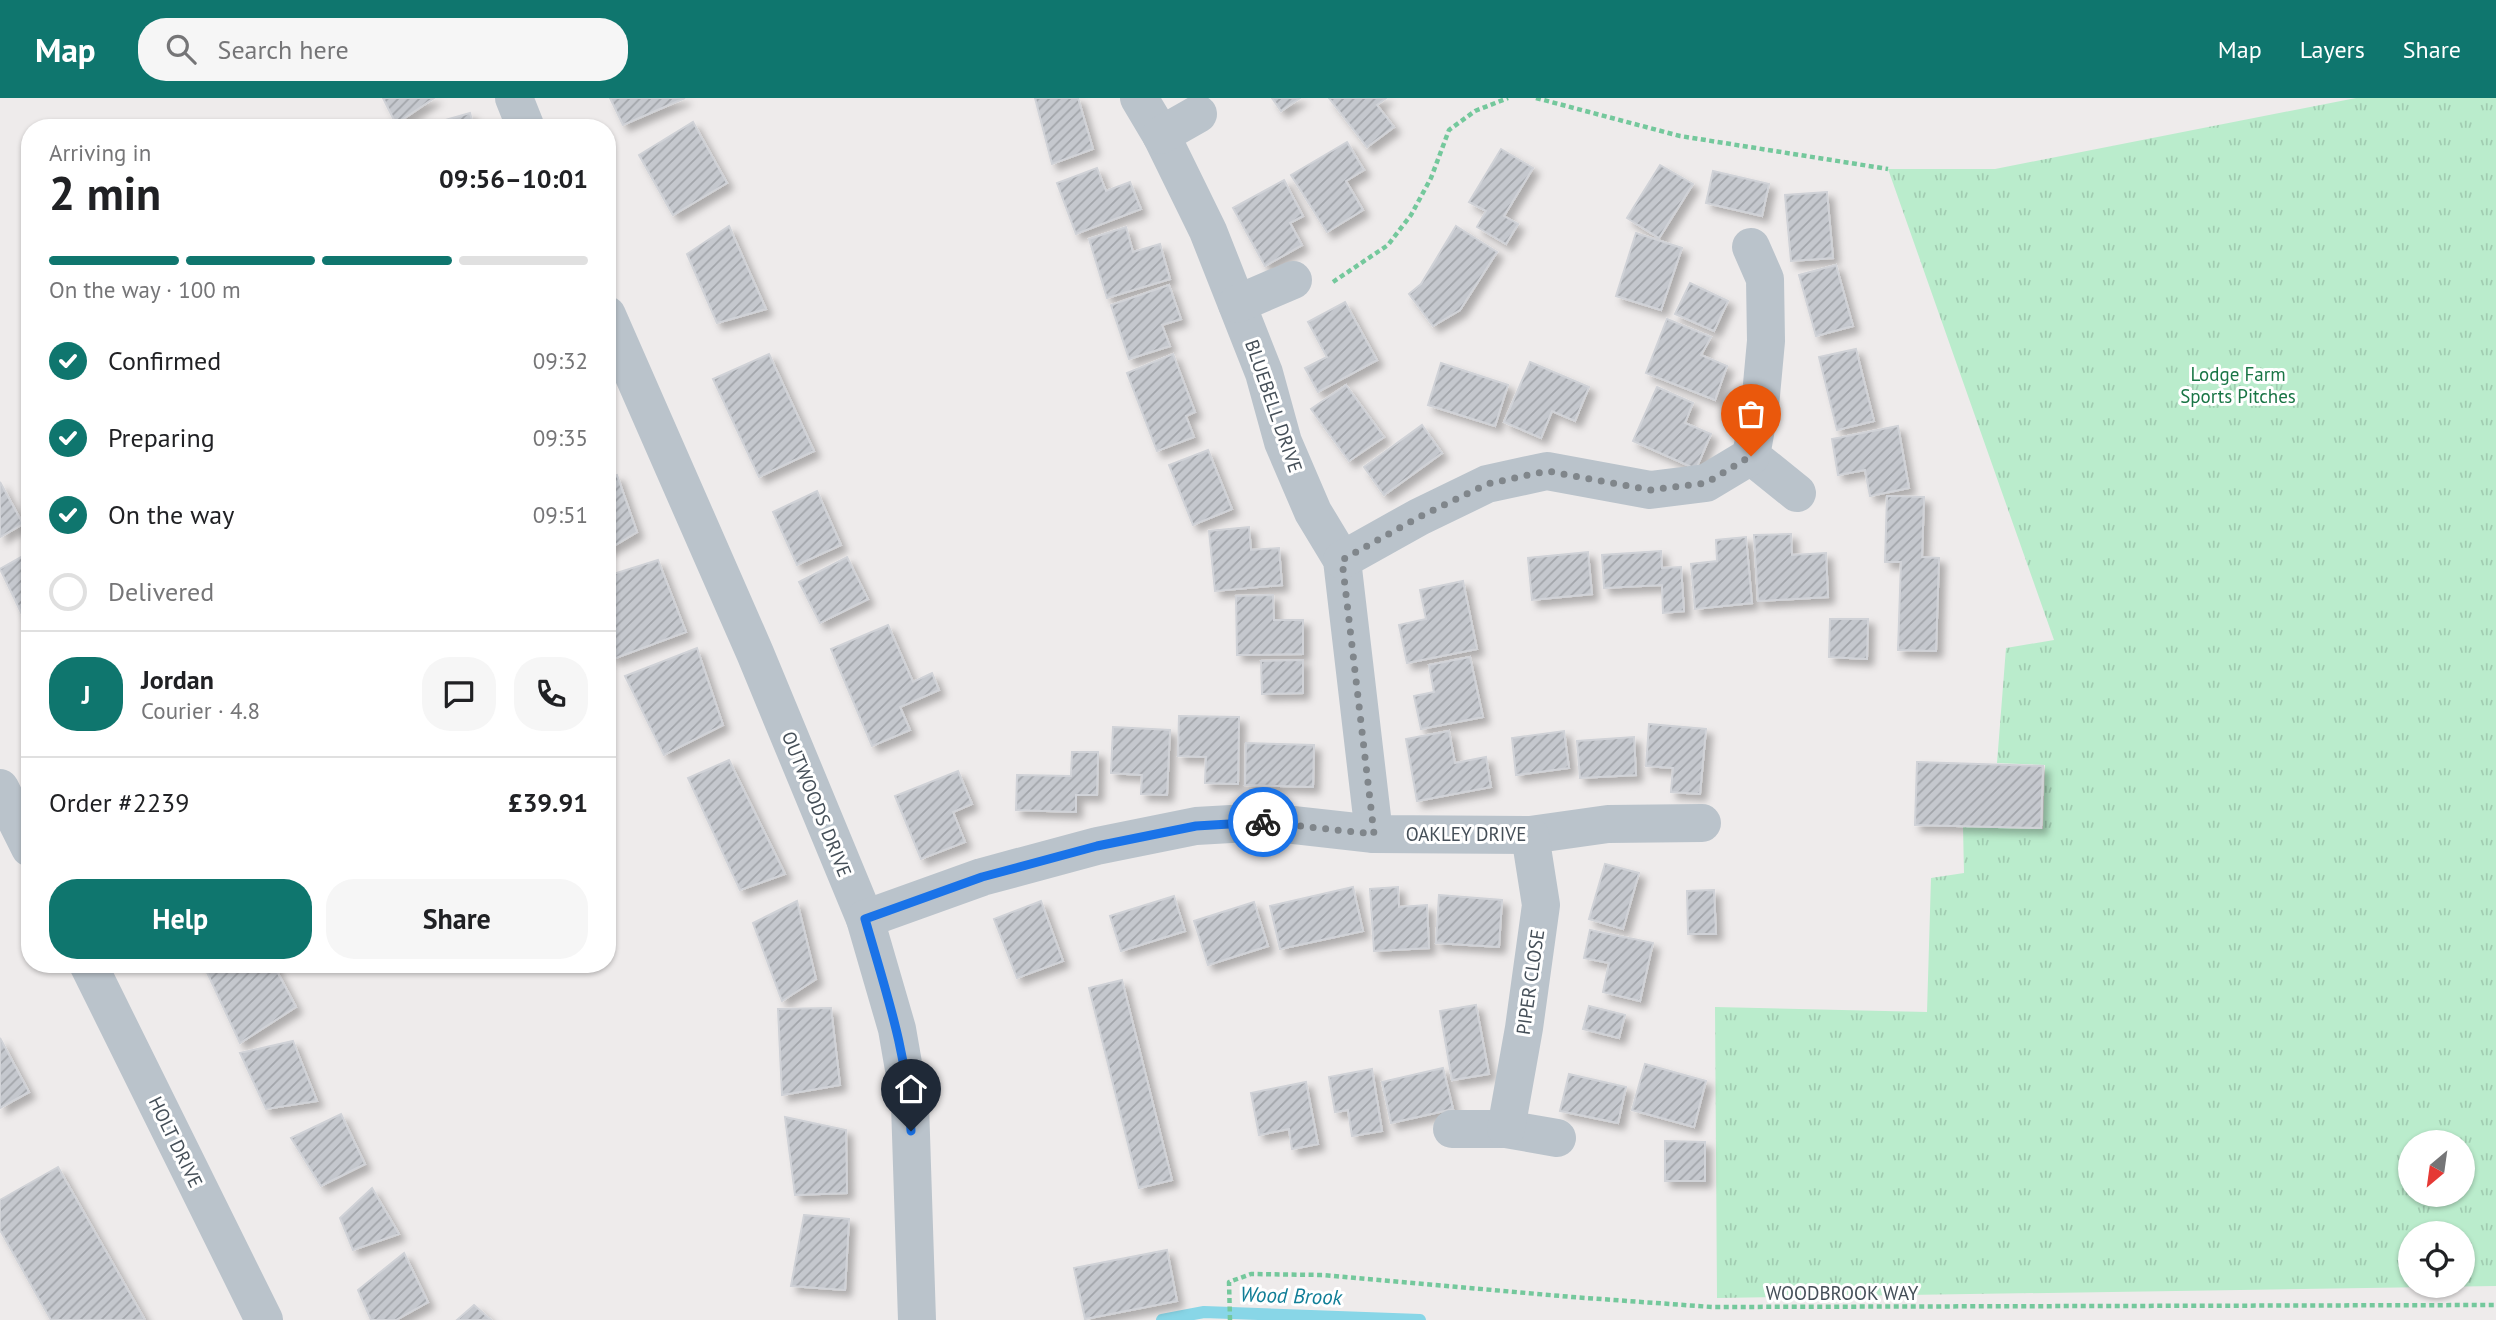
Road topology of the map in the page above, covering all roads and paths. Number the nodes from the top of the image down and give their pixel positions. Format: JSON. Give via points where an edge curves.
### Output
{"nodes":[{"id":1,"x":514,"y":98,"type":"edge"},
{"id":2,"x":1139,"y":98,"type":"edge"},
{"id":3,"x":1508,"y":98,"type":"edge"},
{"id":4,"x":1536,"y":98,"type":"edge"},
{"id":5,"x":1198,"y":114,"type":"dead end"},
{"id":6,"x":522,"y":119,"type":"edge"},
{"id":7,"x":1161,"y":135,"type":"junction"},
{"id":8,"x":1888,"y":169,"type":"dead end"},
{"id":9,"x":1751,"y":247,"type":"dead end"},
{"id":10,"x":1293,"y":280,"type":"joint"},
{"id":11,"x":1237,"y":304,"type":"junction"},
{"id":12,"x":616,"y":336,"type":"edge"},
{"id":13,"x":1751,"y":456,"type":"junction"},
{"id":14,"x":1797,"y":494,"type":"dead end"},
{"id":15,"x":1342,"y":560,"type":"junction"},
{"id":16,"x":0,"y":788,"type":"edge"},
{"id":17,"x":1702,"y":822,"type":"dead end"},
{"id":18,"x":21,"y":830,"type":"edge"},
{"id":19,"x":1374,"y":834,"type":"junction"},
{"id":20,"x":1530,"y":835,"type":"junction"},
{"id":21,"x":865,"y":919,"type":"junction"},
{"id":22,"x":92,"y":973,"type":"edge"},
{"id":23,"x":1452,"y":1129,"type":"dead end"},
{"id":24,"x":1506,"y":1129,"type":"junction"},
{"id":25,"x":1557,"y":1139,"type":"dead end"},
{"id":26,"x":2496,"y":1305,"type":"edge"},
{"id":27,"x":264,"y":1320,"type":"edge"},
{"id":28,"x":917,"y":1320,"type":"edge"},
{"id":29,"x":1230,"y":1320,"type":"edge"}],
"edges":[{"from":1,"to":6,"type":"street"},
{"from":2,"to":7,"type":"street","name":"BLUEBELL DRIVE"},
{"from":3,"to":10,"type":"path","via":[[1475,111],[1449,130],[1431,178],[1388,245],[1316,293]]},
{"from":4,"to":8,"type":"path","via":[[1680,136]]},
{"from":5,"to":7,"type":"street"},
{"from":7,"to":11,"type":"street","name":"BLUEBELL DRIVE"},
{"from":9,"to":13,"type":"street","via":[[1765,279],[1766,341]]},
{"from":10,"to":11,"type":"street"},
{"from":11,"to":15,"type":"street","name":"BLUEBELL DRIVE","via":[[1264,373],[1283,442],[1313,512]]},
{"from":12,"to":21,"type":"street","name":"OUTWOODS DRIVE"},
{"from":13,"to":14,"type":"street"},
{"from":13,"to":15,"type":"street","via":[[1706,483],[1650,490],[1547,471],[1487,484]]},
{"from":15,"to":19,"type":"street","name":"BLUEBELL DRIVE"},
{"from":16,"to":18,"type":"street"},
{"from":17,"to":20,"type":"street","name":"OAKLEY DRIVE","via":[[1608,824]]},
{"from":19,"to":20,"type":"street","name":"OAKLEY DRIVE"},
{"from":19,"to":21,"type":"street","name":"OAKLEY DRIVE","via":[[1266,822],[1196,826],[982,877]]},
{"from":20,"to":24,"type":"street","name":"PIPER CLOSE","via":[[1541,905]]},
{"from":21,"to":28,"type":"street","name":"OUTWOODS DRIVE","via":[[897,1029],[910,1104]]},
{"from":22,"to":27,"type":"street","name":"HOLT DRIVE"},
{"from":23,"to":24,"type":"street"},
{"from":24,"to":25,"type":"street"},
{"from":26,"to":29,"type":"path","name":"WOODBROOK WAY","via":[[1712,1307],[1323,1275],[1251,1274],[1229,1282]]}]}
